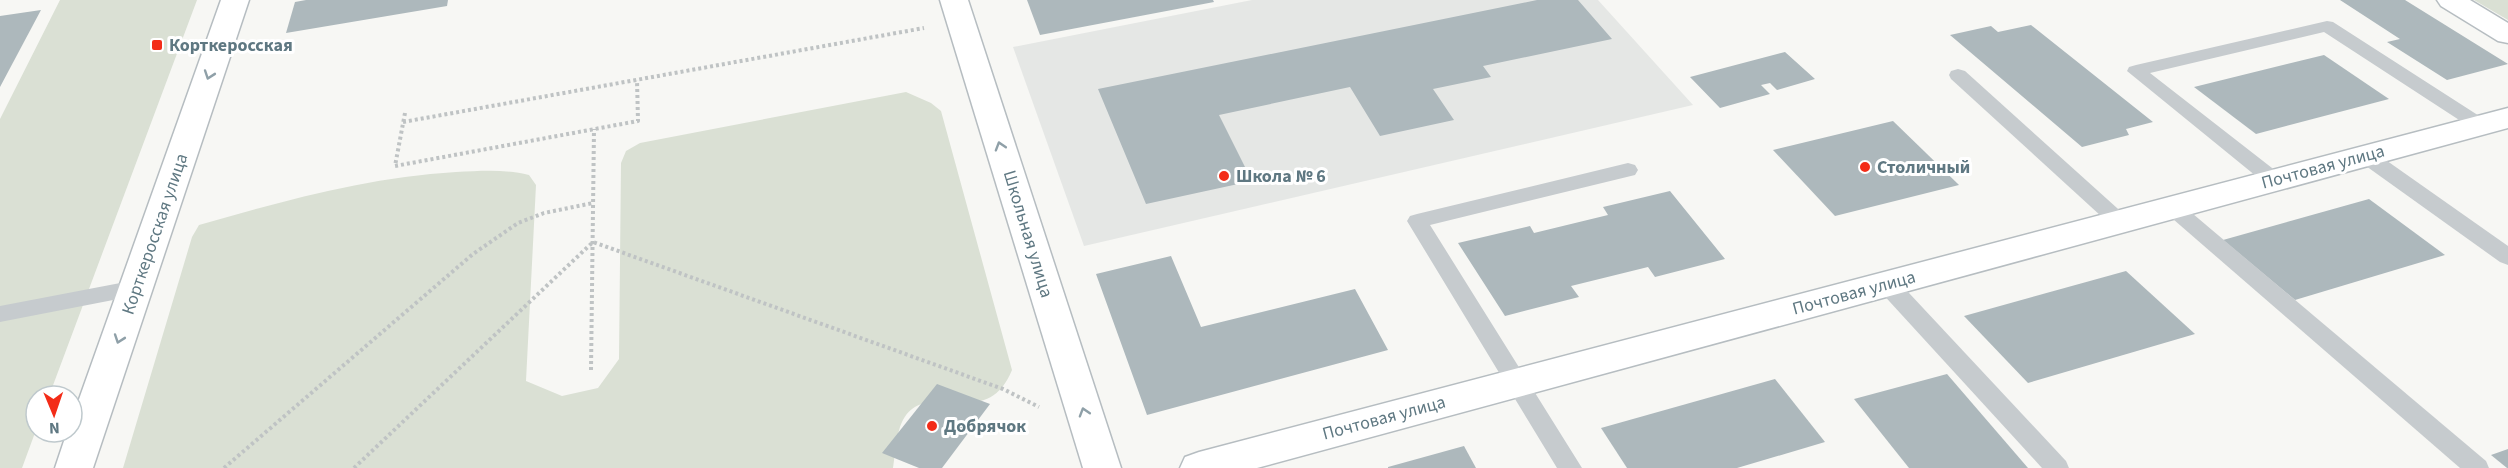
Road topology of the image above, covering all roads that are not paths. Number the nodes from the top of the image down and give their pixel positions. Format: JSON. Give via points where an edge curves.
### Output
{"nodes":[{"id":1,"x":235,"y":0,"type":"edge"},
{"id":2,"x":2451,"y":0,"type":"edge"},
{"id":3,"x":958,"y":11,"type":"edge"},
{"id":4,"x":2508,"y":35,"type":"edge"},
{"id":5,"x":1958,"y":75,"type":"dead end"},
{"id":6,"x":2494,"y":122,"type":"edge"},
{"id":7,"x":2366,"y":156,"type":"junction"},
{"id":8,"x":1628,"y":170,"type":"dead end"},
{"id":9,"x":2274,"y":180,"type":"junction"},
{"id":10,"x":2173,"y":208,"type":"junction"},
{"id":11,"x":2120,"y":222,"type":"junction"},
{"id":12,"x":2508,"y":257,"type":"edge"},
{"id":13,"x":1887,"y":284,"type":"junction"},
{"id":14,"x":136,"y":288,"type":"junction"},
{"id":15,"x":0,"y":314,"type":"edge"},
{"id":16,"x":1516,"y":383,"type":"junction"},
{"id":17,"x":74,"y":468,"type":"edge"},
{"id":18,"x":1102,"y":468,"type":"edge"},
{"id":19,"x":1200,"y":468,"type":"edge"},
{"id":20,"x":1570,"y":468,"type":"edge"},
{"id":21,"x":2057,"y":468,"type":"edge"},
{"id":22,"x":2477,"y":468,"type":"edge"}],
"edges":[{"from":1,"to":14,"type":"street","name":"Корткеросская улица","one_way":true},
{"from":2,"to":4,"type":"street"},
{"from":18,"to":3,"type":"street","name":"Школьная улица","one_way":true},
{"from":5,"to":11,"type":"lane"},
{"from":6,"to":7,"type":"street","name":"Почтовая улица"},
{"from":6,"to":9,"type":"lane","via":[[2327,26],[2136,71]]},
{"from":7,"to":9,"type":"street","name":"Почтовая улица"},
{"from":7,"to":12,"type":"lane"},
{"from":8,"to":16,"type":"lane","via":[[1418,221]]},
{"from":9,"to":10,"type":"street","name":"Почтовая улица"},
{"from":10,"to":11,"type":"street","name":"Почтовая улица"},
{"from":10,"to":22,"type":"lane"},
{"from":11,"to":13,"type":"street","name":"Почтовая улица"},
{"from":13,"to":16,"type":"street","name":"Почтовая улица"},
{"from":13,"to":21,"type":"lane"},
{"from":14,"to":15,"type":"lane"},
{"from":14,"to":17,"type":"street","name":"Корткеросская улица","one_way":true},
{"from":16,"to":19,"type":"street","name":"Почтовая улица"},
{"from":16,"to":20,"type":"lane"}]}
